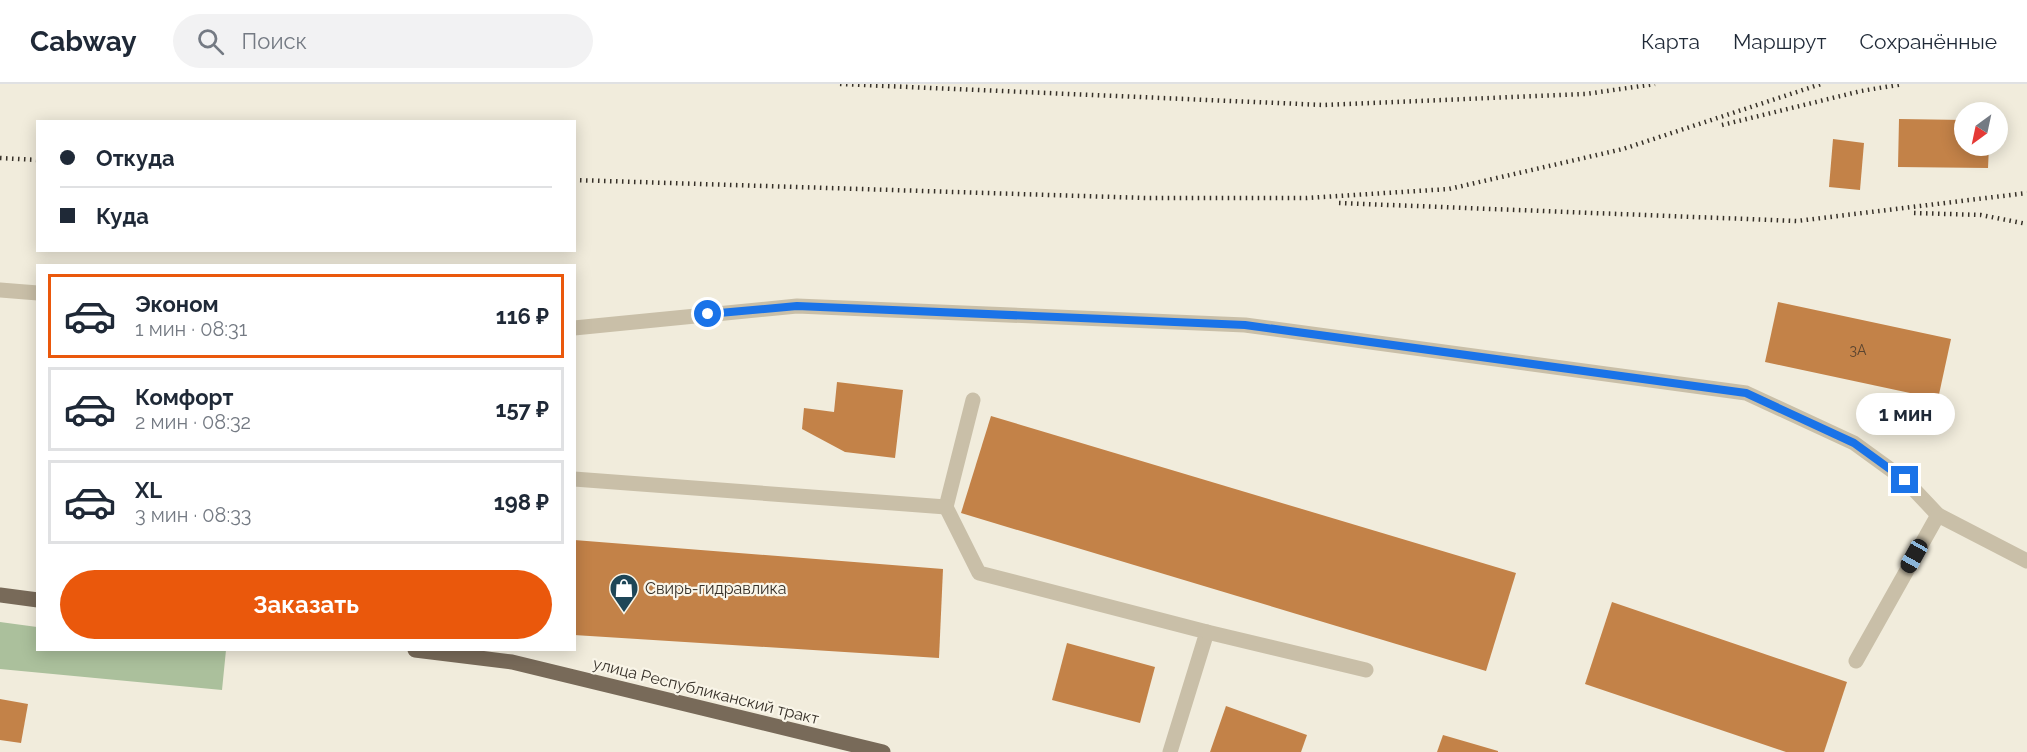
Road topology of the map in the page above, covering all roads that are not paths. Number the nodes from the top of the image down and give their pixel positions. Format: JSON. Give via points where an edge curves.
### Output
{"nodes":[{"id":1,"x":0,"y":290,"type":"edge"},
{"id":2,"x":36,"y":292,"type":"edge"},
{"id":3,"x":576,"y":327,"type":"edge"},
{"id":4,"x":973,"y":400,"type":"dead end"},
{"id":5,"x":576,"y":479,"type":"edge"},
{"id":6,"x":946,"y":507,"type":"junction"},
{"id":7,"x":1938,"y":515,"type":"junction"},
{"id":8,"x":2027,"y":561,"type":"edge"},
{"id":9,"x":0,"y":595,"type":"edge"},
{"id":10,"x":36,"y":600,"type":"edge"},
{"id":11,"x":1207,"y":632,"type":"junction"},
{"id":12,"x":423,"y":651,"type":"edge"},
{"id":13,"x":1856,"y":661,"type":"dead end"},
{"id":14,"x":1366,"y":670,"type":"dead end"},
{"id":15,"x":883,"y":752,"type":"edge"},
{"id":16,"x":1170,"y":752,"type":"edge"}],
"edges":[{"from":1,"to":2,"type":"lane"},
{"from":3,"to":7,"type":"lane","via":[[797,306],[1245,325],[1746,393],[1854,443],[1905,480]]},
{"from":4,"to":6,"type":"lane"},
{"from":5,"to":6,"type":"lane"},
{"from":6,"to":11,"type":"lane","via":[[979,573]]},
{"from":7,"to":8,"type":"lane"},
{"from":7,"to":13,"type":"lane"},
{"from":9,"to":10,"type":"main road"},
{"from":11,"to":14,"type":"lane"},
{"from":11,"to":16,"type":"lane"},
{"from":12,"to":15,"type":"main road","name":"улица Республиканский тракт","via":[[512,662]]}]}
